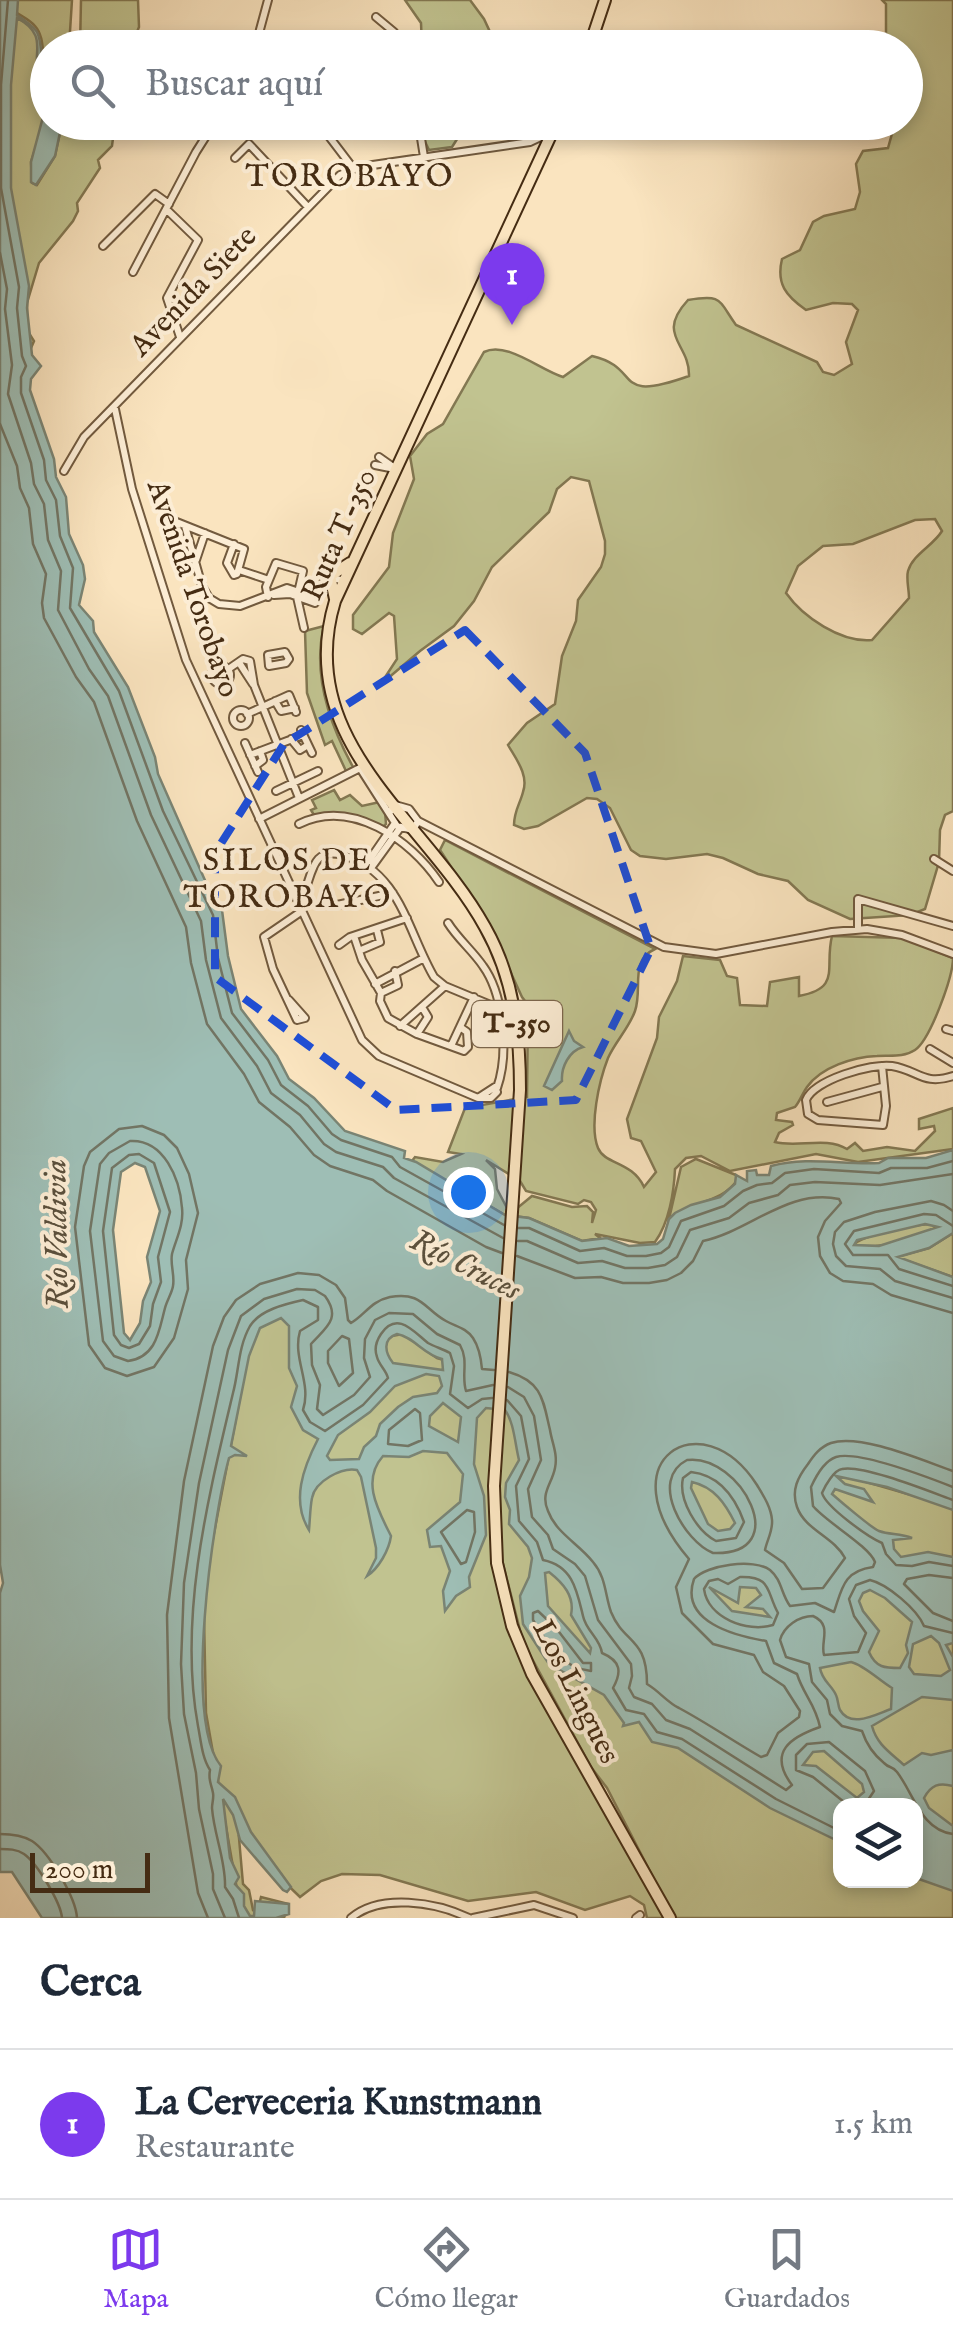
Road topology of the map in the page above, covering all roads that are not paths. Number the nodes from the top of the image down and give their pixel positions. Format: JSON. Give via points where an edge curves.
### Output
{"nodes":[{"id":1,"x":268,"y":0,"type":"edge"},
{"id":2,"x":606,"y":0,"type":"edge"},
{"id":3,"x":376,"y":17,"type":"dead end"},
{"id":4,"x":260,"y":30,"type":"edge"},
{"id":5,"x":392,"y":30,"type":"edge"},
{"id":6,"x":595,"y":30,"type":"edge"},
{"id":7,"x":204,"y":140,"type":"edge"},
{"id":8,"x":332,"y":140,"type":"edge"},
{"id":9,"x":421,"y":140,"type":"edge"},
{"id":10,"x":533,"y":140,"type":"edge"},
{"id":11,"x":549,"y":140,"type":"edge"},
{"id":12,"x":530,"y":142,"type":"junction"},
{"id":13,"x":543,"y":153,"type":"junction"},
{"id":14,"x":424,"y":157,"type":"junction"},
{"id":15,"x":234,"y":158,"type":"dead end"},
{"id":16,"x":353,"y":168,"type":"junction"},
{"id":17,"x":307,"y":206,"type":"junction"},
{"id":18,"x":168,"y":207,"type":"junction"},
{"id":19,"x":103,"y":246,"type":"dead end"},
{"id":20,"x":132,"y":272,"type":"dead end"},
{"id":21,"x":180,"y":337,"type":"junction"},
{"id":22,"x":114,"y":409,"type":"junction"},
{"id":23,"x":64,"y":471,"type":"dead end"},
{"id":24,"x":174,"y":521,"type":"dead end"},
{"id":25,"x":185,"y":526,"type":"junction"},
{"id":26,"x":206,"y":533,"type":"junction"},
{"id":27,"x":234,"y":544,"type":"junction"},
{"id":28,"x":354,"y":558,"type":"junction"},
{"id":29,"x":196,"y":561,"type":"junction"},
{"id":30,"x":238,"y":570,"type":"junction"},
{"id":31,"x":330,"y":576,"type":"junction"},
{"id":32,"x":269,"y":580,"type":"junction"},
{"id":33,"x":344,"y":581,"type":"junction"},
{"id":34,"x":297,"y":593,"type":"junction"},
{"id":35,"x":271,"y":596,"type":"junction"},
{"id":36,"x":335,"y":601,"type":"junction"},
{"id":37,"x":304,"y":628,"type":"dead end"},
{"id":38,"x":266,"y":658,"type":"dead end"},
{"id":39,"x":250,"y":662,"type":"junction"},
{"id":40,"x":240,"y":664,"type":"junction"},
{"id":41,"x":227,"y":670,"type":"dead end"},
{"id":42,"x":254,"y":685,"type":"junction"},
{"id":43,"x":276,"y":701,"type":"junction"},
{"id":44,"x":262,"y":707,"type":"junction"},
{"id":45,"x":247,"y":714,"type":"dead end"},
{"id":46,"x":291,"y":739,"type":"junction"},
{"id":47,"x":347,"y":742,"type":"junction"},
{"id":48,"x":245,"y":743,"type":"dead end"},
{"id":49,"x":276,"y":744,"type":"junction"},
{"id":50,"x":260,"y":751,"type":"junction"},
{"id":51,"x":250,"y":755,"type":"junction"},
{"id":52,"x":360,"y":768,"type":"junction"},
{"id":53,"x":318,"y":771,"type":"dead end"},
{"id":54,"x":291,"y":784,"type":"junction"},
{"id":55,"x":276,"y":791,"type":"dead end"},
{"id":56,"x":298,"y":799,"type":"junction"},
{"id":57,"x":393,"y":808,"type":"junction"},
{"id":58,"x":259,"y":818,"type":"junction"},
{"id":59,"x":299,"y":824,"type":"dead end"},
{"id":60,"x":416,"y":825,"type":"junction"},
{"id":61,"x":398,"y":826,"type":"junction"},
{"id":62,"x":390,"y":835,"type":"junction"},
{"id":63,"x":934,"y":859,"type":"dead end"},
{"id":64,"x":368,"y":867,"type":"junction"},
{"id":65,"x":953,"y":871,"type":"edge"},
{"id":66,"x":439,"y":882,"type":"dead end"},
{"id":67,"x":293,"y":892,"type":"junction"},
{"id":68,"x":394,"y":893,"type":"junction"},
{"id":69,"x":336,"y":904,"type":"dead end"},
{"id":70,"x":302,"y":910,"type":"junction"},
{"id":71,"x":407,"y":918,"type":"junction"},
{"id":72,"x":448,"y":923,"type":"dead end"},
{"id":73,"x":953,"y":926,"type":"edge"},
{"id":74,"x":858,"y":929,"type":"junction"},
{"id":75,"x":377,"y":930,"type":"junction"},
{"id":76,"x":354,"y":936,"type":"junction"},
{"id":77,"x":338,"y":945,"type":"dead end"},
{"id":78,"x":361,"y":950,"type":"junction"},
{"id":79,"x":953,"y":954,"type":"edge"},
{"id":80,"x":424,"y":958,"type":"junction"},
{"id":81,"x":394,"y":971,"type":"junction"},
{"id":82,"x":375,"y":984,"type":"junction"},
{"id":83,"x":444,"y":986,"type":"junction"},
{"id":84,"x":494,"y":989,"type":"junction"},
{"id":85,"x":381,"y":992,"type":"junction"},
{"id":86,"x":476,"y":998,"type":"junction"},
{"id":87,"x":290,"y":1000,"type":"dead end"},
{"id":88,"x":422,"y":1008,"type":"junction"},
{"id":89,"x":498,"y":1008,"type":"junction"},
{"id":90,"x":400,"y":1026,"type":"junction"},
{"id":91,"x":460,"y":1027,"type":"junction"},
{"id":92,"x":417,"y":1034,"type":"junction"},
{"id":93,"x":451,"y":1046,"type":"junction"},
{"id":94,"x":930,"y":1049,"type":"dead end"},
{"id":95,"x":953,"y":1063,"type":"edge"},
{"id":96,"x":882,"y":1066,"type":"junction"},
{"id":97,"x":953,"y":1076,"type":"edge"},
{"id":98,"x":882,"y":1087,"type":"junction"},
{"id":99,"x":827,"y":1102,"type":"dead end"},
{"id":100,"x":494,"y":1471,"type":"joint"},
{"id":101,"x":351,"y":1918,"type":"edge"},
{"id":102,"x":471,"y":1918,"type":"edge"},
{"id":103,"x":574,"y":1918,"type":"edge"},
{"id":104,"x":670,"y":1918,"type":"edge"}],
"edges":[{"from":1,"to":4,"type":"street"},
{"from":2,"to":6,"type":"main road"},
{"from":3,"to":5,"type":"street"},
{"from":7,"to":18,"type":"street"},
{"from":8,"to":16,"type":"street"},
{"from":9,"to":14,"type":"street"},
{"from":10,"to":12,"type":"street","name":"Avenida Siete"},
{"from":11,"to":13,"type":"main road","name":"Ruta T-350","number":"T-350"},
{"from":12,"to":13,"type":"street"},
{"from":12,"to":14,"type":"street","name":"Avenida Siete"},
{"from":13,"to":28,"type":"main road","name":"Ruta T-350","number":"T-350","via":[[404,454],[385,464],[388,486]]},
{"from":14,"to":16,"type":"street","name":"Avenida Siete"},
{"from":15,"to":17,"type":"street","via":[[249,144]]},
{"from":16,"to":17,"type":"street","name":"Avenida Siete"},
{"from":17,"to":21,"type":"street","name":"Avenida Siete"},
{"from":18,"to":19,"type":"street","via":[[155,194]]},
{"from":18,"to":20,"type":"street"},
{"from":18,"to":21,"type":"street","via":[[198,240],[167,298]]},
{"from":21,"to":22,"type":"street","name":"Avenida Siete"},
{"from":22,"to":23,"type":"street","name":"Avenida Siete","via":[[84,437]]},
{"from":22,"to":58,"type":"street","name":"Avenida Torobayo","via":[[132,490],[186,660]]},
{"from":24,"to":25,"type":"street"},
{"from":25,"to":26,"type":"street"},
{"from":25,"to":29,"type":"street"},
{"from":26,"to":27,"type":"street"},
{"from":26,"to":29,"type":"street"},
{"from":27,"to":30,"type":"street","via":[[245,550]]},
{"from":27,"to":30,"type":"street","via":[[227,566],[233,575]]},
{"from":28,"to":31,"type":"main road"},
{"from":28,"to":33,"type":"main road","name":"Ruta T-350","number":"T-350"},
{"from":29,"to":35,"type":"street","via":[[205,593],[219,604],[234,607]]},
{"from":30,"to":32,"type":"street"},
{"from":31,"to":33,"type":"street"},
{"from":31,"to":34,"type":"street","via":[[311,598]]},
{"from":31,"to":36,"type":"main road"},
{"from":32,"to":34,"type":"street","via":[[280,562],[303,571]]},
{"from":32,"to":35,"type":"street"},
{"from":33,"to":36,"type":"main road","name":"Ruta T-350","number":"T-350"},
{"from":34,"to":35,"type":"street","via":[[287,588]]},
{"from":34,"to":37,"type":"street"},
{"from":36,"to":47,"type":"main road","name":"Ruta T-350","number":"T-350","via":[[328,663]]},
{"from":38,"to":39,"type":"street"},
{"from":39,"to":40,"type":"street"},
{"from":39,"to":42,"type":"street"},
{"from":40,"to":41,"type":"street"},
{"from":40,"to":42,"type":"street"},
{"from":42,"to":44,"type":"street"},
{"from":43,"to":43,"type":"street","via":[[281,712],[295,710],[289,696]]},
{"from":43,"to":44,"type":"street"},
{"from":44,"to":45,"type":"street"},
{"from":44,"to":49,"type":"street"},
{"from":46,"to":46,"type":"street","via":[[302,732],[310,749],[300,750]]},
{"from":46,"to":49,"type":"street"},
{"from":47,"to":52,"type":"main road"},
{"from":47,"to":57,"type":"main road","name":"Ruta T-350","number":"T-350"},
{"from":48,"to":51,"type":"street"},
{"from":49,"to":50,"type":"street"},
{"from":49,"to":54,"type":"street"},
{"from":50,"to":51,"type":"street"},
{"from":50,"to":51,"type":"street","via":[[256,769]]},
{"from":52,"to":56,"type":"street"},
{"from":52,"to":57,"type":"street"},
{"from":53,"to":54,"type":"street"},
{"from":54,"to":55,"type":"street"},
{"from":54,"to":56,"type":"street"},
{"from":56,"to":58,"type":"street"},
{"from":57,"to":60,"type":"main road","name":"Ruta T-350","number":"T-350"},
{"from":57,"to":61,"type":"street"},
{"from":58,"to":67,"type":"street","name":"Avenida Torobayo"},
{"from":59,"to":62,"type":"street","via":[[337,815]]},
{"from":60,"to":61,"type":"street"},
{"from":60,"to":74,"type":"street","via":[[664,947],[724,954]]},
{"from":60,"to":100,"type":"main road","name":"Ruta T-350","number":"T-350","via":[[500,957],[520,1060]]},
{"from":61,"to":62,"type":"street"},
{"from":62,"to":64,"type":"street"},
{"from":62,"to":66,"type":"street"},
{"from":63,"to":65,"type":"street"},
{"from":64,"to":67,"type":"street","via":[[340,854],[322,856],[311,866],[308,883]]},
{"from":64,"to":68,"type":"street"},
{"from":67,"to":70,"type":"street","name":"Avenida Torobayo"},
{"from":68,"to":69,"type":"street"},
{"from":68,"to":71,"type":"street"},
{"from":70,"to":87,"type":"street","via":[[264,937]]},
{"from":70,"to":89,"type":"street","name":"Avenida Torobayo","via":[[366,1046],[379,1056],[491,1098],[502,1072]]},
{"from":71,"to":75,"type":"street"},
{"from":71,"to":80,"type":"street"},
{"from":72,"to":84,"type":"street","via":[[482,963]]},
{"from":73,"to":74,"type":"street","via":[[858,899]]},
{"from":74,"to":79,"type":"street","via":[[902,935]]},
{"from":75,"to":76,"type":"street"},
{"from":75,"to":78,"type":"street","via":[[380,942]]},
{"from":76,"to":77,"type":"street"},
{"from":76,"to":78,"type":"street"},
{"from":78,"to":82,"type":"street"},
{"from":80,"to":81,"type":"street"},
{"from":80,"to":83,"type":"street"},
{"from":81,"to":82,"type":"street"},
{"from":81,"to":85,"type":"street","via":[[398,984]]},
{"from":82,"to":85,"type":"street"},
{"from":83,"to":86,"type":"street"},
{"from":83,"to":88,"type":"street"},
{"from":84,"to":86,"type":"street"},
{"from":84,"to":89,"type":"street"},
{"from":85,"to":90,"type":"street","via":[[384,1011]]},
{"from":86,"to":89,"type":"street"},
{"from":86,"to":91,"type":"street"},
{"from":88,"to":90,"type":"street"},
{"from":88,"to":92,"type":"street","via":[[428,1017]]},
{"from":90,"to":92,"type":"street"},
{"from":91,"to":93,"type":"street"},
{"from":91,"to":93,"type":"street","via":[[467,1031],[468,1048]]},
{"from":92,"to":93,"type":"street"},
{"from":94,"to":95,"type":"street"},
{"from":96,"to":97,"type":"street","via":[[932,1081]]},
{"from":96,"to":98,"type":"street"},
{"from":96,"to":98,"type":"street","via":[[812,1089],[806,1109],[818,1120],[883,1125]]},
{"from":98,"to":99,"type":"street"},
{"from":100,"to":104,"type":"main road","name":"Los Lingues","number":"T-350","via":[[495,1551],[516,1638]]},
{"from":101,"to":102,"type":"street","via":[[382,1902]]},
{"from":102,"to":103,"type":"street","via":[[534,1905]]}]}
